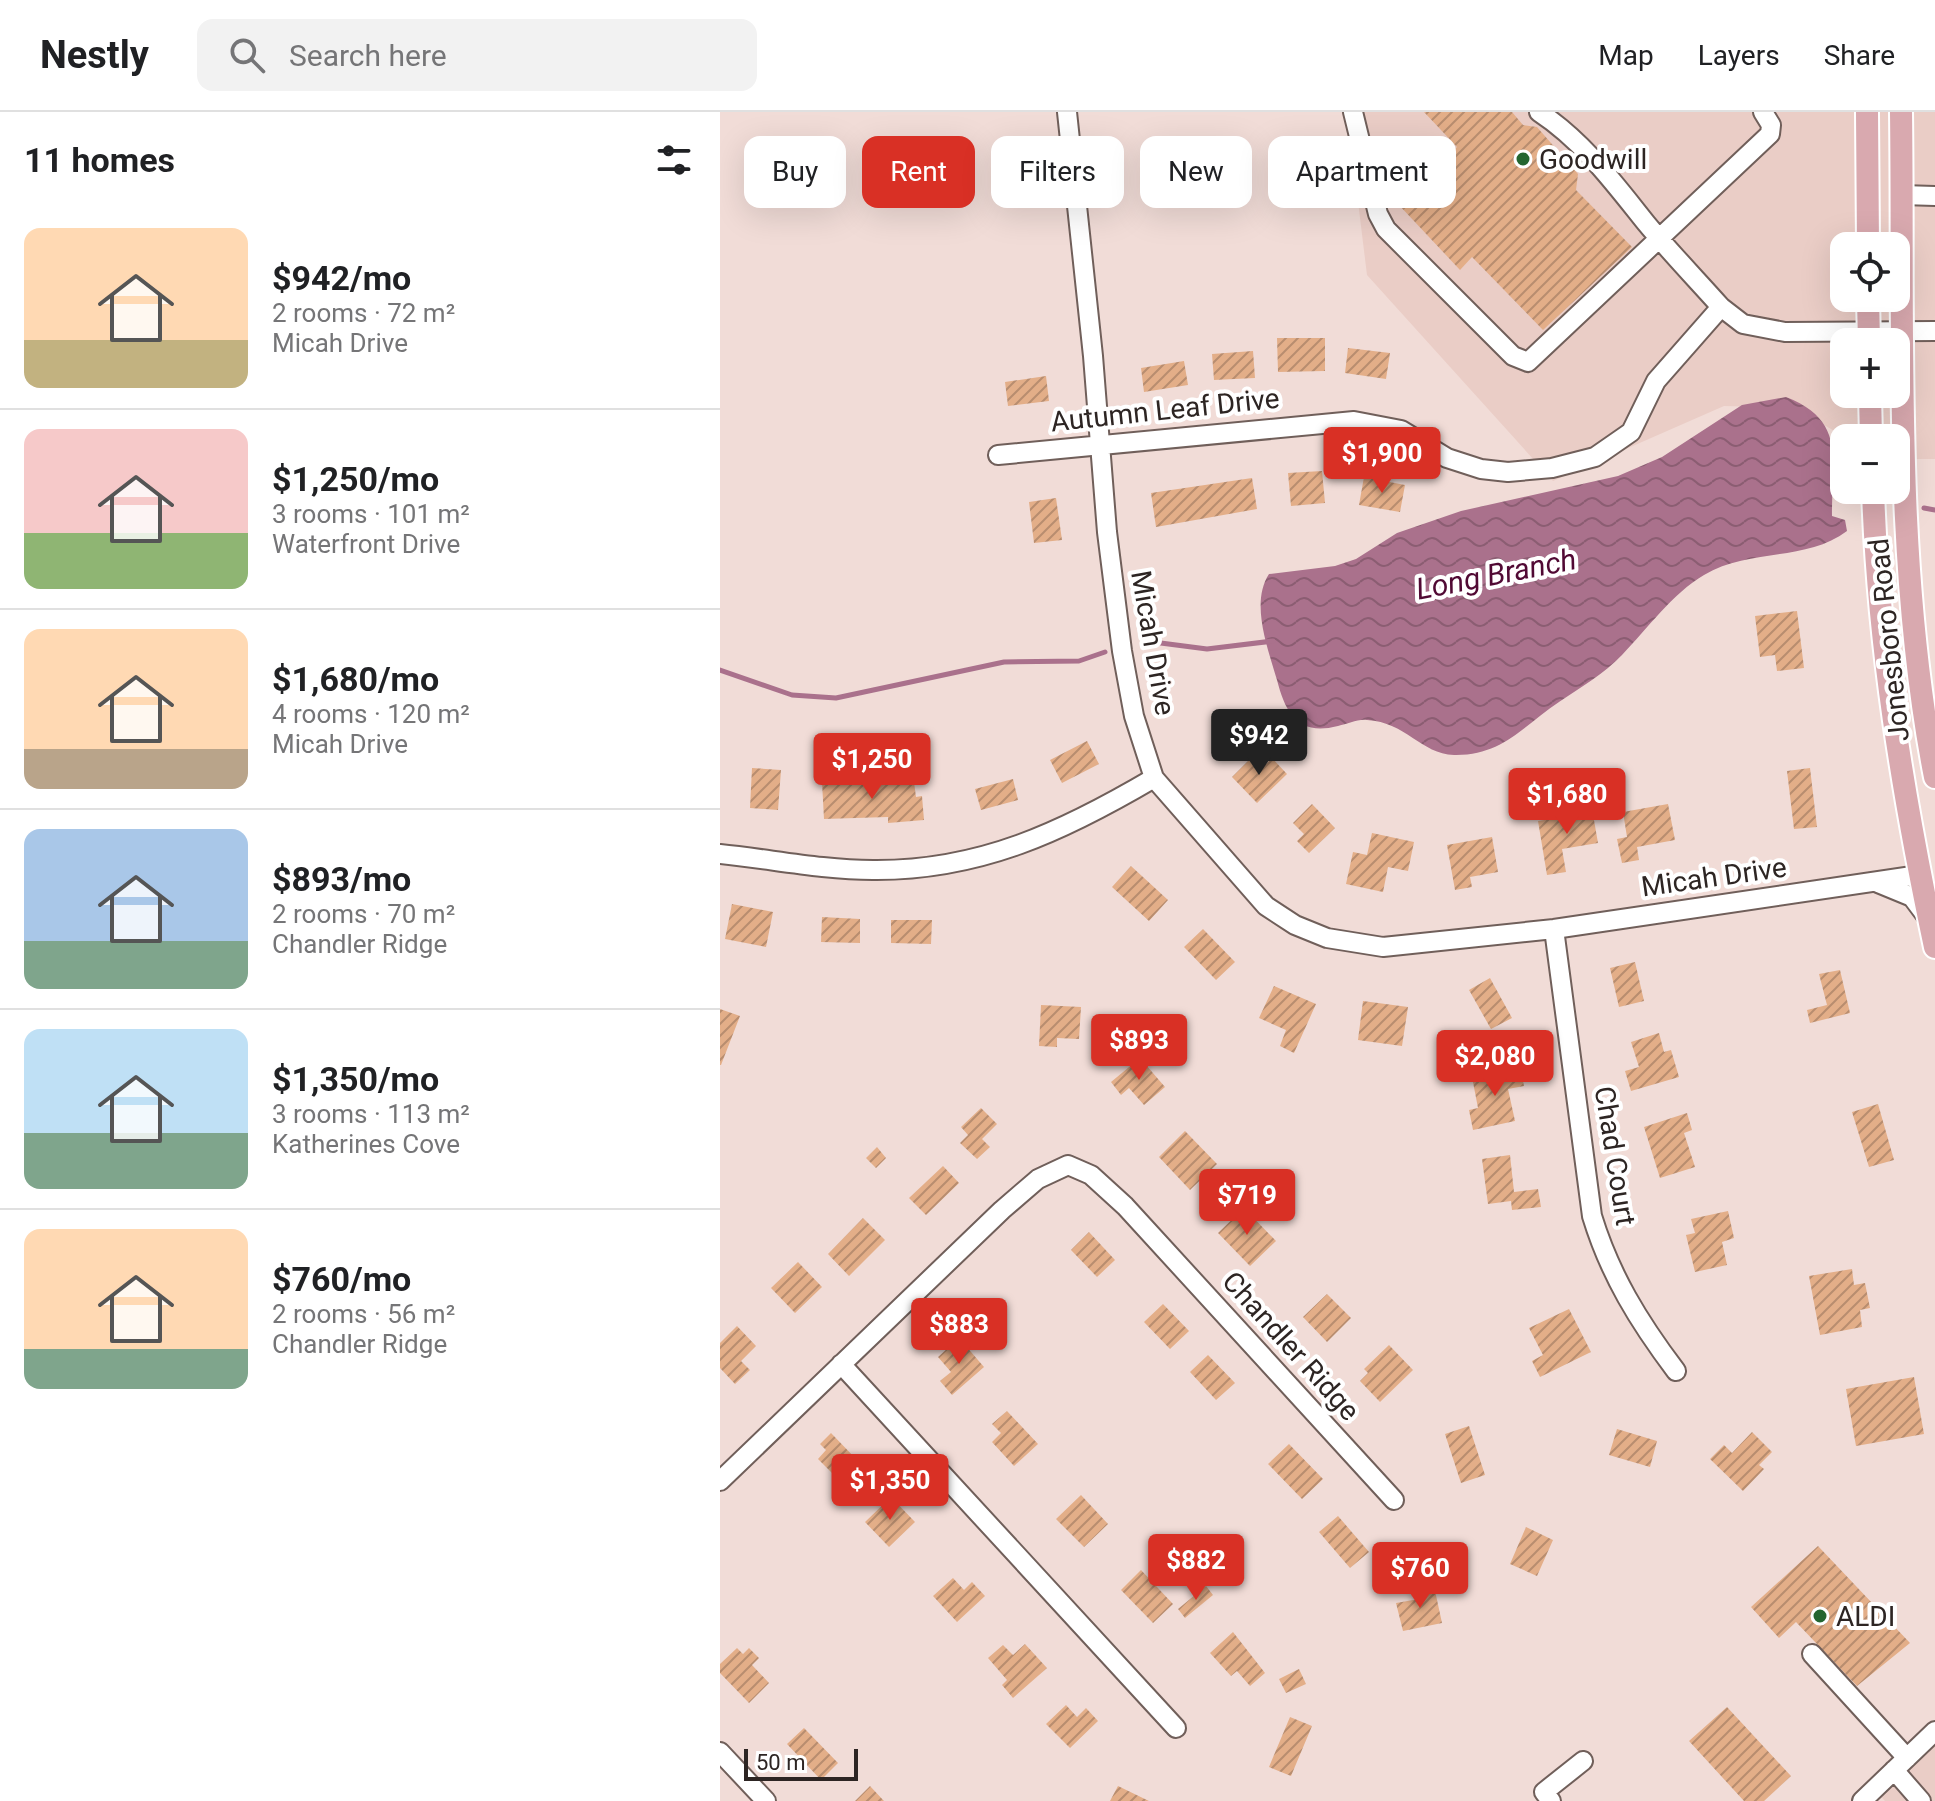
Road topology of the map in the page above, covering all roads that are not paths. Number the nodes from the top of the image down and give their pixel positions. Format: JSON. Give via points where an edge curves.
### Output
{"nodes":[{"id":1,"x":1067,"y":112,"type":"edge"},
{"id":2,"x":1353,"y":112,"type":"edge"},
{"id":3,"x":1539,"y":112,"type":"edge"},
{"id":4,"x":1786,"y":112,"type":"edge"},
{"id":5,"x":1867,"y":112,"type":"edge"},
{"id":6,"x":1901,"y":112,"type":"edge"},
{"id":7,"x":1767,"y":118,"type":"edge"},
{"id":8,"x":1902,"y":195,"type":"junction"},
{"id":9,"x":1935,"y":196,"type":"edge"},
{"id":10,"x":1868,"y":232,"type":"edge"},
{"id":11,"x":1660,"y":239,"type":"junction"},
{"id":12,"x":1721,"y":307,"type":"junction"},
{"id":13,"x":1904,"y":328,"type":"edge"},
{"id":14,"x":1910,"y":331,"type":"edge"},
{"id":15,"x":1935,"y":331,"type":"edge"},
{"id":16,"x":1830,"y":334,"type":"edge"},
{"id":17,"x":1905,"y":408,"type":"edge"},
{"id":18,"x":1100,"y":446,"type":"junction"},
{"id":19,"x":998,"y":455,"type":"dead end"},
{"id":20,"x":1874,"y":504,"type":"edge"},
{"id":21,"x":1935,"y":777,"type":"edge"},
{"id":22,"x":1154,"y":778,"type":"junction"},
{"id":23,"x":1910,"y":818,"type":"junction"},
{"id":24,"x":720,"y":854,"type":"edge"},
{"id":25,"x":1935,"y":856,"type":"edge"},
{"id":26,"x":1927,"y":877,"type":"edge"},
{"id":27,"x":1871,"y":882,"type":"junction"},
{"id":28,"x":1929,"y":919,"type":"junction"},
{"id":29,"x":1554,"y":929,"type":"junction"},
{"id":30,"x":1935,"y":947,"type":"edge"},
{"id":31,"x":841,"y":1364,"type":"junction"},
{"id":32,"x":1676,"y":1371,"type":"dead end"},
{"id":33,"x":720,"y":1481,"type":"edge"},
{"id":34,"x":1394,"y":1500,"type":"dead end"},
{"id":35,"x":1812,"y":1654,"type":"dead end"},
{"id":36,"x":1176,"y":1728,"type":"dead end"},
{"id":37,"x":1935,"y":1731,"type":"edge"},
{"id":38,"x":720,"y":1752,"type":"edge"},
{"id":39,"x":1583,"y":1761,"type":"dead end"},
{"id":40,"x":1900,"y":1764,"type":"junction"},
{"id":41,"x":766,"y":1801,"type":"edge"},
{"id":42,"x":1551,"y":1801,"type":"edge"},
{"id":43,"x":1862,"y":1801,"type":"edge"},
{"id":44,"x":1921,"y":1801,"type":"edge"}],
"edges":[{"from":1,"to":18,"type":"street","name":"Micah Drive"},
{"from":2,"to":11,"type":"street","via":[[1386,229],[1522,361],[1533,358]]},
{"from":3,"to":11,"type":"street","via":[[1560,126],[1622,189]]},
{"from":4,"to":7,"type":"street"},
{"from":5,"to":10,"type":"main road"},
{"from":6,"to":8,"type":"main road","name":"Jonesboro Road"},
{"from":7,"to":11,"type":"street","via":[[1770,134]]},
{"from":8,"to":9,"type":"street"},
{"from":8,"to":13,"type":"main road","name":"Jonesboro Road"},
{"from":11,"to":12,"type":"street"},
{"from":12,"to":16,"type":"street","via":[[1743,324]]},
{"from":12,"to":18,"type":"street","name":"Autumn Leaf Drive","via":[[1656,381],[1631,432],[1595,457],[1552,468],[1481,469],[1447,458],[1401,430],[1354,421]]},
{"from":14,"to":15,"type":"street"},
{"from":17,"to":21,"type":"main road","name":"Jonesboro Road","via":[[1908,544]]},
{"from":18,"to":19,"type":"street","name":"Autumn Leaf Drive"},
{"from":18,"to":22,"type":"street","name":"Micah Drive","via":[[1122,651],[1134,716]]},
{"from":20,"to":23,"type":"main road","name":"Jonesboro Road","via":[[1883,634]]},
{"from":22,"to":24,"type":"street","via":[[1056,833],[1003,852],[936,866],[872,870]]},
{"from":22,"to":29,"type":"street","name":"Micah Drive","via":[[1266,906],[1327,938],[1383,947]]},
{"from":23,"to":25,"type":"main road"},
{"from":23,"to":26,"type":"main road","name":"Jonesboro Road"},
{"from":26,"to":27,"type":"street","name":"Micah Drive"},
{"from":26,"to":28,"type":"main road","name":"Jonesboro Road"},
{"from":27,"to":28,"type":"street","via":[[1891,885],[1912,897]]},
{"from":27,"to":29,"type":"street","name":"Micah Drive"},
{"from":28,"to":30,"type":"main road","name":"Jonesboro Road"},
{"from":29,"to":32,"type":"street","name":"Chad Court","via":[[1592,1216],[1605,1260],[1638,1321]]},
{"from":31,"to":33,"type":"street","name":"Chandler Ridge"},
{"from":31,"to":34,"type":"street","name":"Chandler Ridge","via":[[1002,1210],[1038,1179],[1068,1165],[1091,1175],[1125,1206]]},
{"from":31,"to":36,"type":"street"},
{"from":35,"to":40,"type":"street"},
{"from":37,"to":40,"type":"street"},
{"from":38,"to":41,"type":"street"},
{"from":39,"to":42,"type":"street","via":[[1544,1792]]},
{"from":40,"to":43,"type":"street"},
{"from":40,"to":44,"type":"street"}]}
